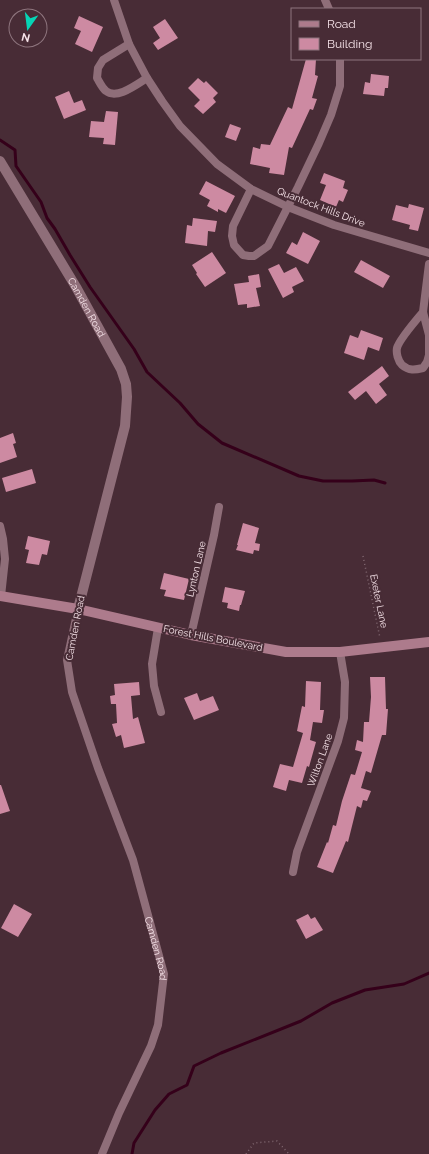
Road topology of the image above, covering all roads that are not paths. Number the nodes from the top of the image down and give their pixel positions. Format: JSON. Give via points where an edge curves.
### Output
{"nodes":[{"id":1,"x":114,"y":0,"type":"edge"},
{"id":2,"x":129,"y":44,"type":"junction"},
{"id":3,"x":340,"y":60,"type":"edge"},
{"id":4,"x":147,"y":78,"type":"junction"},
{"id":5,"x":0,"y":161,"type":"edge"},
{"id":6,"x":251,"y":189,"type":"junction"},
{"id":7,"x":288,"y":207,"type":"junction"},
{"id":8,"x":429,"y":253,"type":"edge"},
{"id":9,"x":429,"y":264,"type":"edge"},
{"id":10,"x":423,"y":312,"type":"junction"},
{"id":11,"x":219,"y":507,"type":"dead end"},
{"id":12,"x":0,"y":526,"type":"edge"},
{"id":13,"x":0,"y":596,"type":"edge"},
{"id":14,"x":78,"y":609,"type":"junction"},
{"id":15,"x":158,"y":628,"type":"junction"},
{"id":16,"x":191,"y":635,"type":"junction"},
{"id":17,"x":429,"y":642,"type":"edge"},
{"id":18,"x":340,"y":652,"type":"junction"},
{"id":19,"x":161,"y":712,"type":"dead end"},
{"id":20,"x":293,"y":872,"type":"dead end"},
{"id":21,"x":102,"y":1154,"type":"edge"}],
"edges":[{"from":1,"to":2,"type":"street","name":"Quantock Hills Drive"},
{"from":2,"to":4,"type":"street","name":"Quantock Hills Drive"},
{"from":2,"to":4,"type":"street","via":[[104,60],[98,68],[97,78],[106,91],[113,94],[122,93]]},
{"from":3,"to":7,"type":"street","via":[[340,86],[331,115]]},
{"from":4,"to":6,"type":"street","name":"Quantock Hills Drive","via":[[180,126],[217,164]]},
{"from":5,"to":14,"type":"street","name":"Camden Road","via":[[76,287],[121,369],[126,384],[125,426]]},
{"from":6,"to":7,"type":"street","name":"Quantock Hills Drive"},
{"from":6,"to":7,"type":"street","via":[[233,226],[234,245],[243,255],[254,256],[268,246]]},
{"from":7,"to":8,"type":"street","name":"Quantock Hills Drive","via":[[334,225]]},
{"from":9,"to":10,"type":"street"},
{"from":10,"to":10,"type":"street","via":[[397,348],[400,363],[414,370],[423,368],[429,355],[429,335]]},
{"from":11,"to":16,"type":"street","name":"Lynton Lane"},
{"from":12,"to":13,"type":"street","via":[[5,560]]},
{"from":13,"to":14,"type":"main road","name":"Forest Hills Boulevard"},
{"from":14,"to":15,"type":"main road","name":"Forest Hills Boulevard"},
{"from":14,"to":21,"type":"street","name":"Camden Road","via":[[67,660],[72,692],[133,860],[164,974],[158,1025],[151,1046]]},
{"from":15,"to":16,"type":"main road","name":"Forest Hills Boulevard"},
{"from":15,"to":19,"type":"street","via":[[152,664],[154,686]]},
{"from":16,"to":18,"type":"main road","name":"Forest Hills Boulevard","via":[[286,652]]},
{"from":17,"to":18,"type":"main road","name":"Forest Hills Boulevard"},
{"from":18,"to":20,"type":"street","name":"Wilton Lane","via":[[345,682],[344,718],[297,852]]}]}
